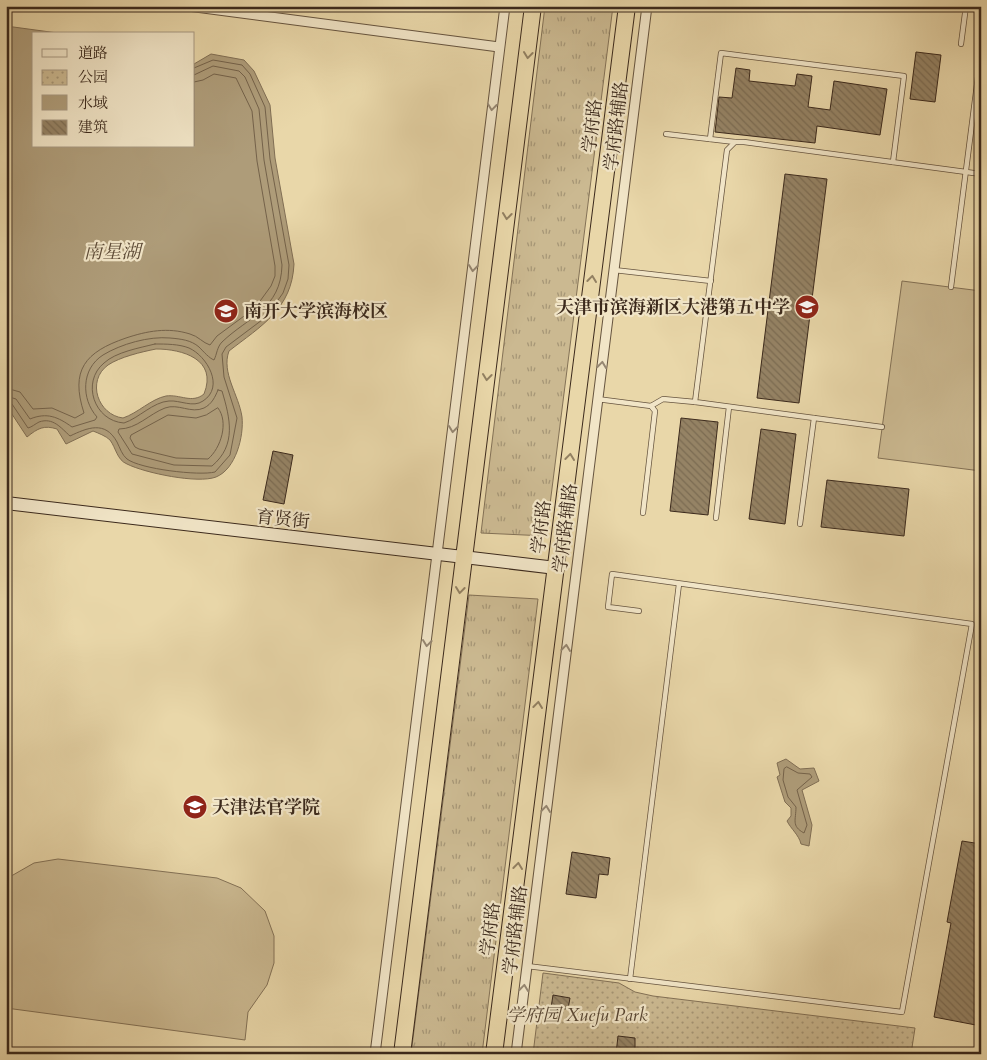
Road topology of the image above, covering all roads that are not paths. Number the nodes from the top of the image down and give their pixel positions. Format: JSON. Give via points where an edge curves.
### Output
{"nodes":[{"id":1,"x":188,"y":6,"type":"edge"},
{"id":2,"x":505,"y":6,"type":"edge"},
{"id":3,"x":534,"y":6,"type":"edge"},
{"id":4,"x":627,"y":6,"type":"edge"},
{"id":5,"x":647,"y":6,"type":"edge"},
{"id":6,"x":966,"y":6,"type":"edge"},
{"id":7,"x":961,"y":44,"type":"dead end"},
{"id":8,"x":499,"y":47,"type":"junction"},
{"id":9,"x":980,"y":61,"type":"edge"},
{"id":10,"x":666,"y":134,"type":"dead end"},
{"id":11,"x":710,"y":139,"type":"junction"},
{"id":12,"x":735,"y":142,"type":"junction"},
{"id":13,"x":892,"y":162,"type":"junction"},
{"id":14,"x":967,"y":172,"type":"junction"},
{"id":15,"x":981,"y":174,"type":"edge"},
{"id":16,"x":614,"y":270,"type":"junction"},
{"id":17,"x":711,"y":280,"type":"junction"},
{"id":18,"x":950,"y":287,"type":"dead end"},
{"id":19,"x":597,"y":399,"type":"junction"},
{"id":20,"x":695,"y":402,"type":"junction"},
{"id":21,"x":651,"y":406,"type":"junction"},
{"id":22,"x":730,"y":407,"type":"junction"},
{"id":23,"x":814,"y":418,"type":"junction"},
{"id":24,"x":882,"y":426,"type":"dead end"},
{"id":25,"x":6,"y":504,"type":"edge"},
{"id":26,"x":643,"y":513,"type":"dead end"},
{"id":27,"x":716,"y":518,"type":"dead end"},
{"id":28,"x":800,"y":524,"type":"dead end"},
{"id":29,"x":438,"y":554,"type":"junction"},
{"id":30,"x":464,"y":557,"type":"junction"},
{"id":31,"x":556,"y":568,"type":"junction"},
{"id":32,"x":679,"y":584,"type":"junction"},
{"id":33,"x":639,"y":611,"type":"dead end"},
{"id":34,"x":527,"y":966,"type":"junction"},
{"id":35,"x":630,"y":979,"type":"junction"},
{"id":36,"x":375,"y":1054,"type":"edge"},
{"id":37,"x":402,"y":1054,"type":"edge"},
{"id":38,"x":494,"y":1054,"type":"edge"},
{"id":39,"x":516,"y":1054,"type":"edge"}],
"edges":[{"from":1,"to":8,"type":"street"},
{"from":2,"to":8,"type":"street"},
{"from":3,"to":30,"type":"highway","one_way":true},
{"from":31,"to":4,"type":"highway","name":"学府路","one_way":true},
{"from":5,"to":16,"type":"street","name":"学府路辅路"},
{"from":6,"to":7,"type":"lane"},
{"from":8,"to":29,"type":"street","one_way":true},
{"from":9,"to":14,"type":"lane"},
{"from":10,"to":11,"type":"lane"},
{"from":11,"to":12,"type":"lane"},
{"from":11,"to":13,"type":"lane","via":[[721,53],[779,60],[904,76]]},
{"from":12,"to":13,"type":"lane"},
{"from":12,"to":17,"type":"lane","via":[[728,150]]},
{"from":13,"to":14,"type":"lane"},
{"from":14,"to":15,"type":"lane"},
{"from":14,"to":18,"type":"lane"},
{"from":16,"to":17,"type":"lane"},
{"from":19,"to":16,"type":"street","name":"学府路辅路","one_way":true},
{"from":17,"to":20,"type":"lane"},
{"from":19,"to":21,"type":"lane"},
{"from":34,"to":19,"type":"street","name":"学府路辅路","one_way":true},
{"from":20,"to":21,"type":"lane","via":[[663,399]]},
{"from":20,"to":22,"type":"lane"},
{"from":21,"to":26,"type":"lane","via":[[655,411]]},
{"from":22,"to":23,"type":"lane"},
{"from":22,"to":27,"type":"lane"},
{"from":23,"to":24,"type":"lane"},
{"from":23,"to":28,"type":"lane"},
{"from":25,"to":29,"type":"street","name":"育贤街"},
{"from":29,"to":30,"type":"street","name":"育贤街"},
{"from":29,"to":36,"type":"street","one_way":true},
{"from":30,"to":31,"type":"street","name":"育贤街"},
{"from":30,"to":37,"type":"highway","one_way":true},
{"from":38,"to":31,"type":"highway","name":"学府路","one_way":true},
{"from":32,"to":33,"type":"lane","via":[[612,574],[608,607]]},
{"from":32,"to":35,"type":"lane"},
{"from":32,"to":35,"type":"lane","via":[[972,624],[902,1012]]},
{"from":34,"to":35,"type":"lane"},
{"from":39,"to":34,"type":"street","name":"学府路辅路","one_way":true}]}
